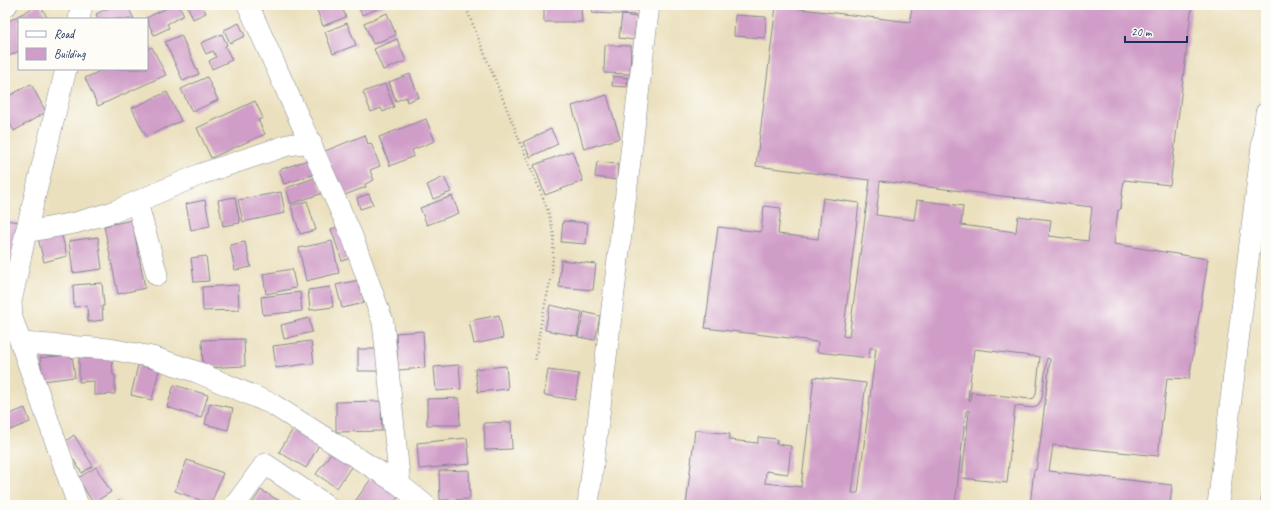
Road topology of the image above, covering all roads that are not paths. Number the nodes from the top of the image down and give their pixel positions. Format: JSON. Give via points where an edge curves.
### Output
{"nodes":[{"id":1,"x":82,"y":5,"type":"edge"},
{"id":2,"x":248,"y":5,"type":"edge"},
{"id":3,"x":649,"y":5,"type":"edge"},
{"id":4,"x":79,"y":18,"type":"edge"},
{"id":5,"x":66,"y":70,"type":"edge"},
{"id":6,"x":1266,"y":113,"type":"edge"},
{"id":7,"x":311,"y":142,"type":"junction"},
{"id":8,"x":137,"y":202,"type":"junction"},
{"id":9,"x":26,"y":232,"type":"junction"},
{"id":10,"x":157,"y":276,"type":"dead end"},
{"id":11,"x":9,"y":315,"type":"edge"},
{"id":12,"x":21,"y":343,"type":"junction"},
{"id":13,"x":400,"y":485,"type":"junction"},
{"id":14,"x":70,"y":502,"type":"edge"},
{"id":15,"x":235,"y":505,"type":"edge"},
{"id":16,"x":326,"y":505,"type":"edge"},
{"id":17,"x":425,"y":505,"type":"edge"},
{"id":18,"x":588,"y":505,"type":"edge"},
{"id":19,"x":1218,"y":505,"type":"edge"}],
"edges":[{"from":1,"to":4,"type":"street"},
{"from":2,"to":7,"type":"street"},
{"from":3,"to":18,"type":"street"},
{"from":5,"to":9,"type":"street"},
{"from":6,"to":19,"type":"street"},
{"from":7,"to":8,"type":"street","via":[[288,145],[201,174]]},
{"from":7,"to":13,"type":"street","via":[[352,236],[383,322]]},
{"from":8,"to":9,"type":"street","via":[[75,223]]},
{"from":8,"to":10,"type":"street"},
{"from":9,"to":11,"type":"street"},
{"from":11,"to":12,"type":"street"},
{"from":12,"to":13,"type":"street","via":[[110,349],[152,357],[197,372],[272,404]]},
{"from":12,"to":14,"type":"street"},
{"from":13,"to":17,"type":"street"},
{"from":15,"to":16,"type":"street","via":[[265,464]]}]}
